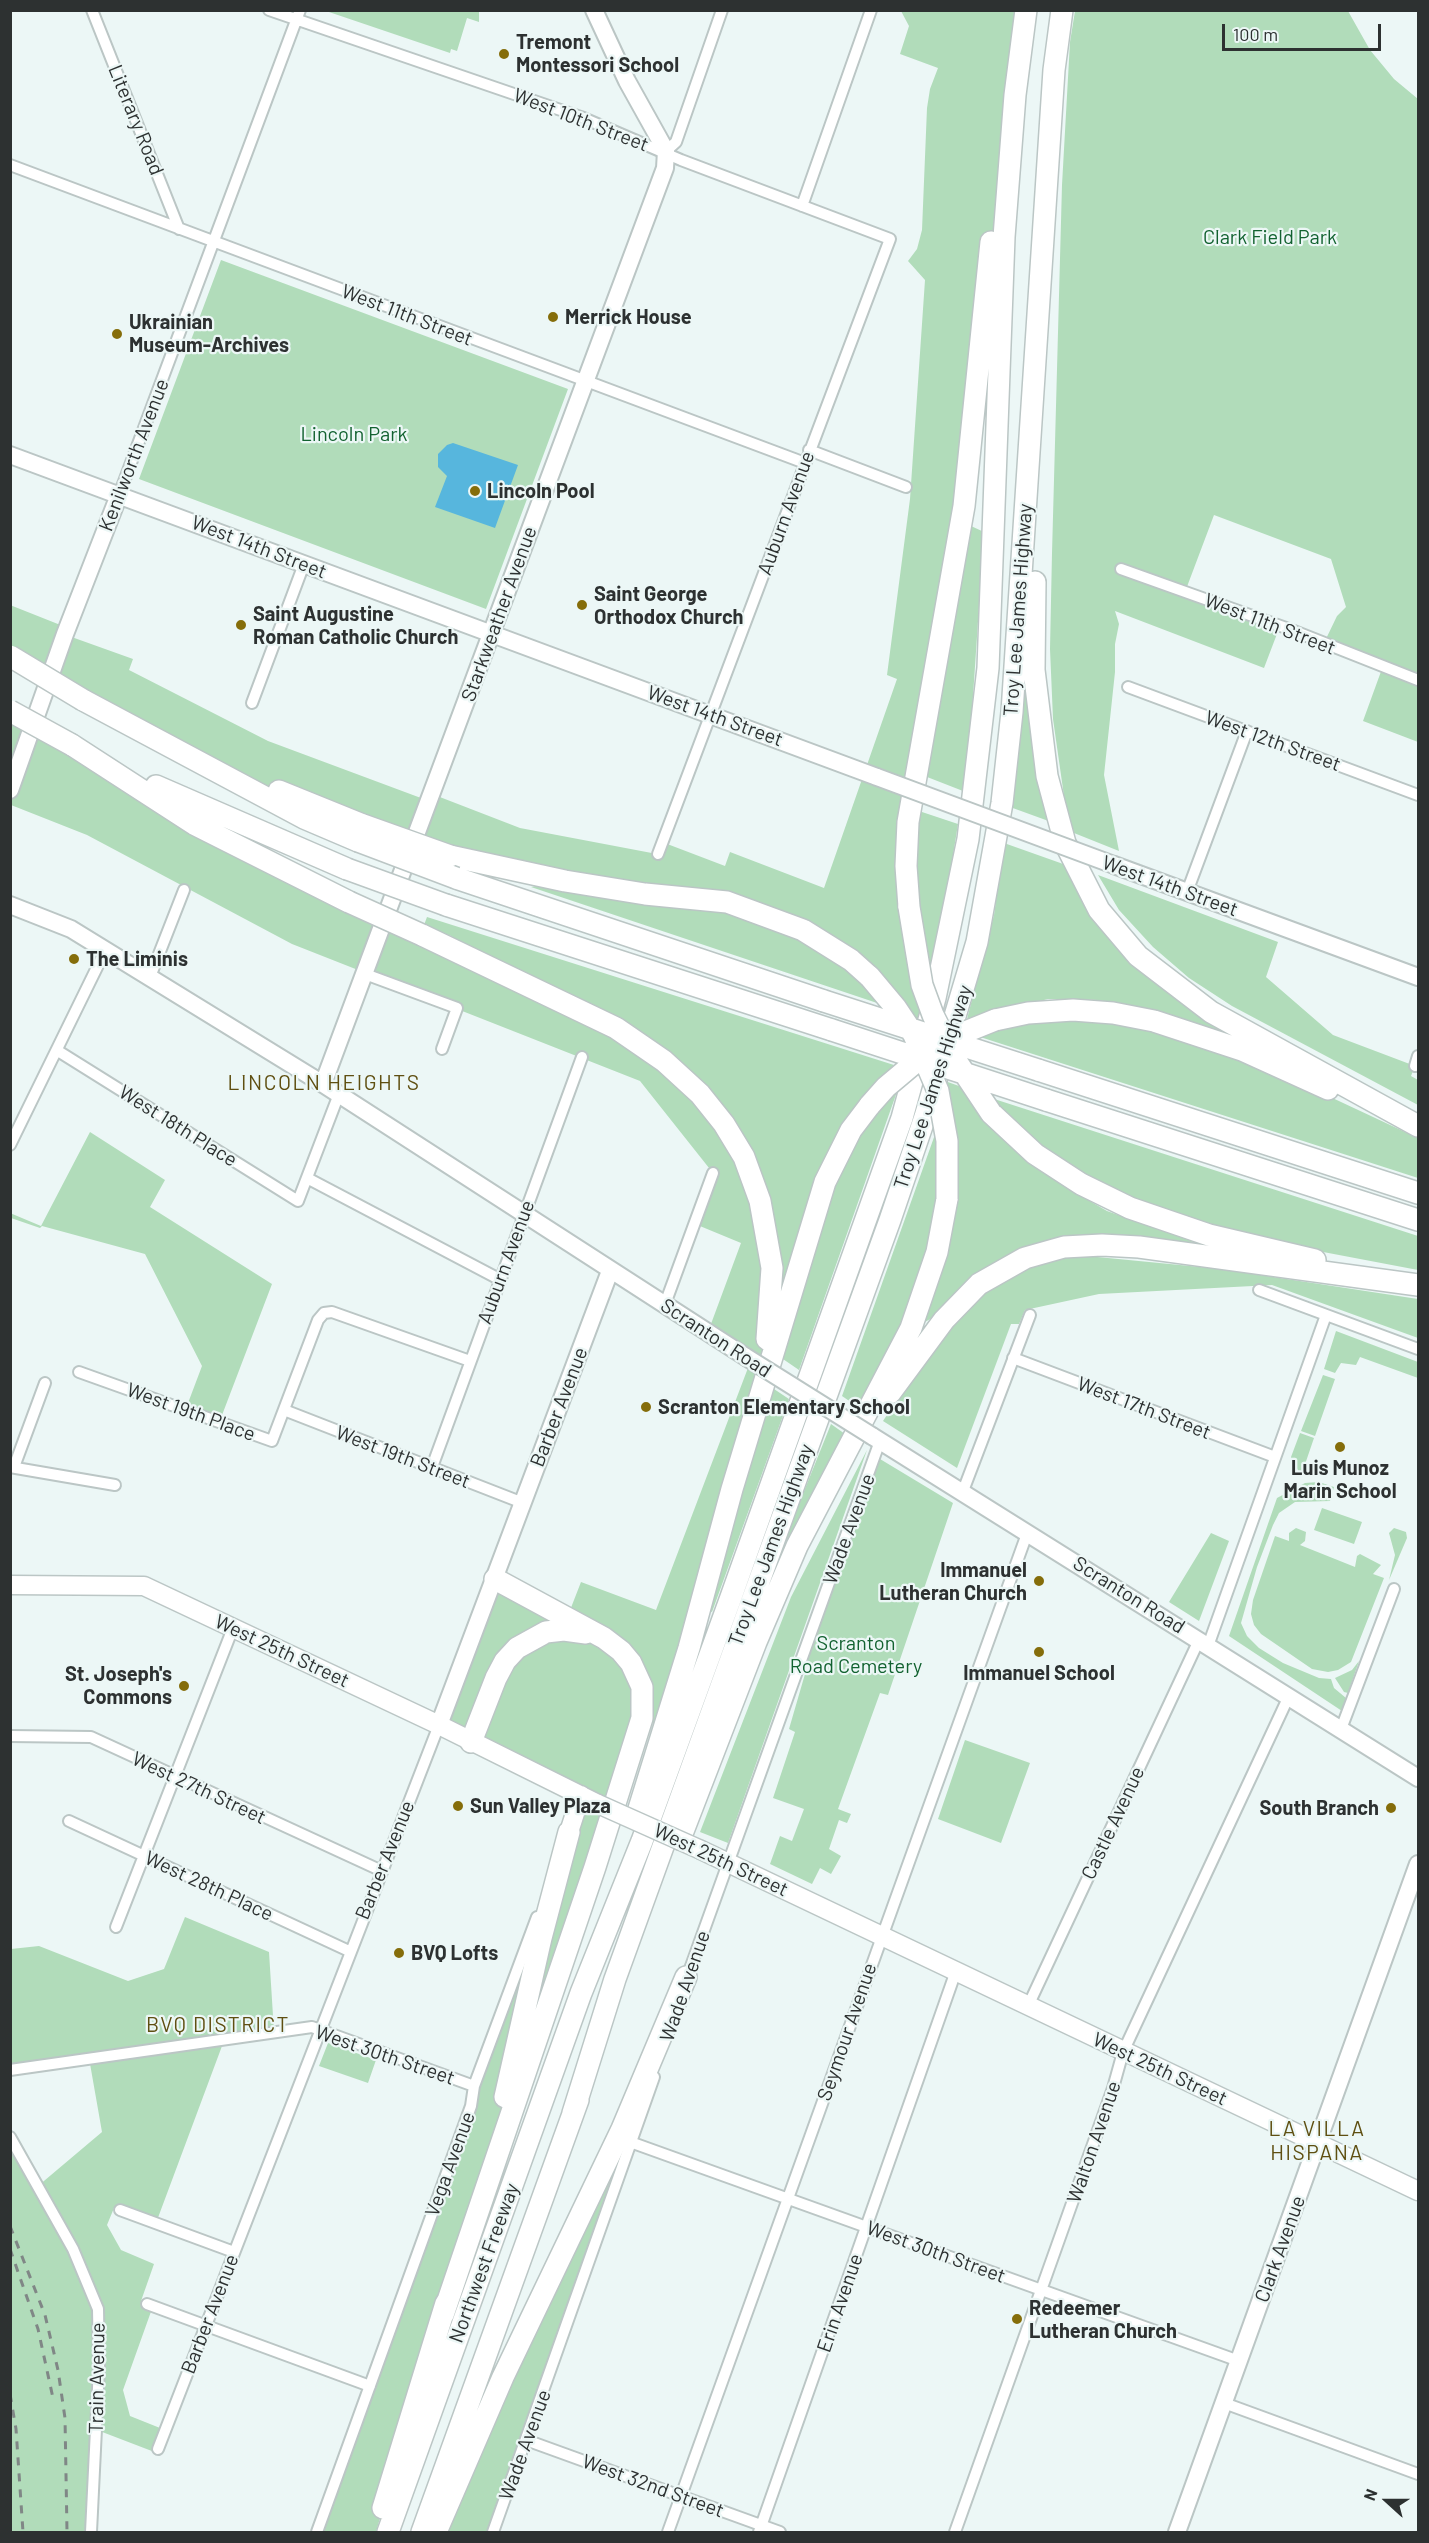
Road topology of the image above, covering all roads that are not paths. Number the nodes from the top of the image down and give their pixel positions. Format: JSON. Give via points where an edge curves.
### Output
{"nodes":[{"id":1,"x":92,"y":10,"type":"edge"},
{"id":2,"x":269,"y":10,"type":"edge"},
{"id":3,"x":594,"y":10,"type":"edge"},
{"id":4,"x":722,"y":10,"type":"edge"},
{"id":5,"x":871,"y":10,"type":"edge"},
{"id":6,"x":1062,"y":10,"type":"edge"},
{"id":7,"x":298,"y":15,"type":"edge"},
{"id":8,"x":1024,"y":20,"type":"edge"},
{"id":9,"x":1054,"y":70,"type":"junction"},
{"id":10,"x":666,"y":152,"type":"junction"},
{"id":11,"x":10,"y":165,"type":"edge"},
{"id":12,"x":802,"y":206,"type":"junction"},
{"id":13,"x":179,"y":229,"type":"junction"},
{"id":14,"x":890,"y":239,"type":"joint"},
{"id":15,"x":213,"y":242,"type":"junction"},
{"id":16,"x":584,"y":381,"type":"junction"},
{"id":17,"x":809,"y":450,"type":"junction"},
{"id":18,"x":10,"y":455,"type":"edge"},
{"id":19,"x":805,"y":463,"type":"junction"},
{"id":20,"x":906,"y":487,"type":"dead end"},
{"id":21,"x":119,"y":495,"type":"junction"},
{"id":22,"x":304,"y":564,"type":"junction"},
{"id":23,"x":1121,"y":569,"type":"dead end"},
{"id":24,"x":492,"y":634,"type":"junction"},
{"id":25,"x":10,"y":656,"type":"edge"},
{"id":26,"x":1419,"y":680,"type":"edge"},
{"id":27,"x":1128,"y":687,"type":"dead end"},
{"id":28,"x":252,"y":702,"type":"dead end"},
{"id":29,"x":10,"y":711,"type":"edge"},
{"id":30,"x":710,"y":713,"type":"junction"},
{"id":31,"x":1247,"y":731,"type":"junction"},
{"id":32,"x":72,"y":745,"type":"junction"},
{"id":33,"x":10,"y":790,"type":"edge"},
{"id":34,"x":1419,"y":795,"type":"edge"},
{"id":35,"x":361,"y":833,"type":"junction"},
{"id":36,"x":658,"y":854,"type":"dead end"},
{"id":37,"x":184,"y":890,"type":"dead end"},
{"id":38,"x":1187,"y":892,"type":"junction"},
{"id":39,"x":10,"y":905,"type":"edge"},
{"id":40,"x":105,"y":951,"type":"junction"},
{"id":41,"x":365,"y":974,"type":"junction"},
{"id":42,"x":150,"y":977,"type":"junction"},
{"id":43,"x":1419,"y":977,"type":"edge"},
{"id":44,"x":442,"y":1049,"type":"dead end"},
{"id":45,"x":58,"y":1051,"type":"junction"},
{"id":46,"x":582,"y":1057,"type":"dead end"},
{"id":47,"x":324,"y":1084,"type":"junction"},
{"id":48,"x":339,"y":1094,"type":"junction"},
{"id":49,"x":1419,"y":1126,"type":"edge"},
{"id":50,"x":1419,"y":1130,"type":"edge"},
{"id":51,"x":10,"y":1145,"type":"edge"},
{"id":52,"x":713,"y":1173,"type":"dead end"},
{"id":53,"x":307,"y":1178,"type":"junction"},
{"id":54,"x":1419,"y":1192,"type":"edge"},
{"id":55,"x":522,"y":1214,"type":"junction"},
{"id":56,"x":1419,"y":1220,"type":"edge"},
{"id":57,"x":610,"y":1271,"type":"junction"},
{"id":58,"x":499,"y":1279,"type":"junction"},
{"id":59,"x":1419,"y":1283,"type":"edge"},
{"id":60,"x":1259,"y":1290,"type":"dead end"},
{"id":61,"x":665,"y":1304,"type":"junction"},
{"id":62,"x":1030,"y":1315,"type":"dead end"},
{"id":63,"x":1326,"y":1315,"type":"junction"},
{"id":64,"x":1419,"y":1349,"type":"edge"},
{"id":65,"x":1013,"y":1358,"type":"junction"},
{"id":66,"x":470,"y":1361,"type":"junction"},
{"id":67,"x":79,"y":1372,"type":"dead end"},
{"id":68,"x":45,"y":1383,"type":"dead end"},
{"id":69,"x":284,"y":1410,"type":"junction"},
{"id":70,"x":876,"y":1439,"type":"junction"},
{"id":71,"x":1275,"y":1457,"type":"junction"},
{"id":72,"x":12,"y":1467,"type":"edge"},
{"id":73,"x":432,"y":1467,"type":"junction"},
{"id":74,"x":115,"y":1485,"type":"dead end"},
{"id":75,"x":732,"y":1489,"type":"junction"},
{"id":76,"x":963,"y":1491,"type":"junction"},
{"id":77,"x":523,"y":1503,"type":"junction"},
{"id":78,"x":1028,"y":1531,"type":"junction"},
{"id":79,"x":495,"y":1579,"type":"junction"},
{"id":80,"x":10,"y":1585,"type":"edge"},
{"id":81,"x":1394,"y":1589,"type":"dead end"},
{"id":82,"x":233,"y":1628,"type":"junction"},
{"id":83,"x":604,"y":1638,"type":"junction"},
{"id":84,"x":1203,"y":1643,"type":"junction"},
{"id":85,"x":1289,"y":1696,"type":"junction"},
{"id":86,"x":725,"y":1721,"type":"junction"},
{"id":87,"x":439,"y":1725,"type":"junction"},
{"id":88,"x":1341,"y":1729,"type":"junction"},
{"id":89,"x":10,"y":1736,"type":"edge"},
{"id":90,"x":471,"y":1742,"type":"junction"},
{"id":91,"x":174,"y":1776,"type":"junction"},
{"id":92,"x":1419,"y":1778,"type":"edge"},
{"id":93,"x":581,"y":1796,"type":"junction"},
{"id":94,"x":69,"y":1821,"type":"dead end"},
{"id":95,"x":569,"y":1832,"type":"junction"},
{"id":96,"x":143,"y":1855,"type":"junction"},
{"id":97,"x":728,"y":1863,"type":"junction"},
{"id":98,"x":1419,"y":1864,"type":"edge"},
{"id":99,"x":382,"y":1871,"type":"junction"},
{"id":100,"x":116,"y":1927,"type":"dead end"},
{"id":101,"x":880,"y":1935,"type":"junction"},
{"id":102,"x":349,"y":1951,"type":"junction"},
{"id":103,"x":956,"y":1971,"type":"junction"},
{"id":104,"x":687,"y":1977,"type":"junction"},
{"id":105,"x":581,"y":1993,"type":"junction"},
{"id":106,"x":1028,"y":2006,"type":"junction"},
{"id":107,"x":319,"y":2030,"type":"junction"},
{"id":108,"x":1123,"y":2052,"type":"junction"},
{"id":109,"x":10,"y":2070,"type":"edge"},
{"id":110,"x":474,"y":2086,"type":"junction"},
{"id":111,"x":573,"y":2113,"type":"junction"},
{"id":112,"x":10,"y":2136,"type":"edge"},
{"id":113,"x":1318,"y":2142,"type":"junction"},
{"id":114,"x":633,"y":2143,"type":"junction"},
{"id":115,"x":1419,"y":2191,"type":"edge"},
{"id":116,"x":788,"y":2200,"type":"junction"},
{"id":117,"x":120,"y":2211,"type":"dead end"},
{"id":118,"x":867,"y":2226,"type":"junction"},
{"id":119,"x":234,"y":2252,"type":"junction"},
{"id":120,"x":1040,"y":2291,"type":"junction"},
{"id":121,"x":147,"y":2304,"type":"dead end"},
{"id":122,"x":443,"y":2316,"type":"junction"},
{"id":123,"x":205,"y":2325,"type":"junction"},
{"id":124,"x":1239,"y":2361,"type":"junction"},
{"id":125,"x":370,"y":2386,"type":"junction"},
{"id":126,"x":1224,"y":2403,"type":"junction"},
{"id":127,"x":526,"y":2440,"type":"junction"},
{"id":128,"x":158,"y":2449,"type":"dead end"},
{"id":129,"x":1419,"y":2474,"type":"edge"},
{"id":130,"x":681,"y":2496,"type":"junction"},
{"id":131,"x":761,"y":2529,"type":"edge"},
{"id":132,"x":91,"y":2532,"type":"edge"},
{"id":133,"x":317,"y":2532,"type":"edge"},
{"id":134,"x":376,"y":2532,"type":"edge"},
{"id":135,"x":388,"y":2532,"type":"edge"},
{"id":136,"x":422,"y":2532,"type":"edge"},
{"id":137,"x":436,"y":2532,"type":"edge"},
{"id":138,"x":493,"y":2532,"type":"edge"},
{"id":139,"x":668,"y":2532,"type":"edge"},
{"id":140,"x":780,"y":2532,"type":"edge"},
{"id":141,"x":955,"y":2532,"type":"edge"},
{"id":142,"x":1177,"y":2532,"type":"edge"}],
"edges":[{"from":1,"to":13,"type":"street","name":"Literary Road"},
{"from":2,"to":7,"type":"street","name":"West 10th Street"},
{"from":3,"to":10,"type":"street"},
{"from":4,"to":10,"type":"street","name":"Starkweather Avenue","via":[[676,142]]},
{"from":5,"to":12,"type":"street"},
{"from":6,"to":9,"type":"highway","name":"Troy Lee James Highway"},
{"from":7,"to":10,"type":"street","name":"West 10th Street"},
{"from":7,"to":15,"type":"street","name":"Kenilworth Avenue"},
{"from":8,"to":59,"type":"highway","bridge":true,"via":[[1006,88],[964,506],[908,822],[909,907],[922,985],[956,1059],[991,1113],[1017,1139],[1081,1184],[1181,1227],[1257,1248]]},
{"from":8,"to":105,"type":"highway","name":"Troy Lee James Highway","via":[[1004,237],[988,668],[972,807],[947,949],[902,1118],[642,1841]]},
{"from":9,"to":49,"type":"highway","via":[[1051,255],[1033,640],[1043,751],[1059,825],[1099,910],[1138,956],[1211,1012]]},
{"from":9,"to":111,"type":"highway","name":"Troy Lee James Highway","via":[[1012,712],[1002,803],[977,942],[890,1220],[615,1979]]},
{"from":10,"to":12,"type":"street","name":"West 10th Street"},
{"from":10,"to":16,"type":"street","name":"Starkweather Avenue","via":[[662,176]]},
{"from":11,"to":13,"type":"street","name":"West 11th Street"},
{"from":12,"to":14,"type":"street","name":"West 10th Street"},
{"from":13,"to":15,"type":"street","name":"West 11th Street"},
{"from":14,"to":17,"type":"street","name":"Auburn Avenue"},
{"from":15,"to":16,"type":"street","name":"West 11th Street"},
{"from":15,"to":21,"type":"street","name":"Kenilworth Avenue"},
{"from":16,"to":19,"type":"street","name":"West 11th Street"},
{"from":16,"to":24,"type":"street","name":"Starkweather Avenue"},
{"from":17,"to":19,"type":"street","name":"Auburn Avenue"},
{"from":17,"to":20,"type":"street"},
{"from":18,"to":21,"type":"street","name":"West 14th Street"},
{"from":19,"to":30,"type":"street","name":"Auburn Avenue"},
{"from":21,"to":22,"type":"street","name":"West 14th Street"},
{"from":21,"to":33,"type":"street","name":"Kenilworth Avenue"},
{"from":22,"to":24,"type":"street","name":"West 14th Street"},
{"from":22,"to":28,"type":"street"},
{"from":23,"to":26,"type":"street","name":"West 11th Street"},
{"from":24,"to":30,"type":"street","name":"West 14th Street"},
{"from":24,"to":41,"type":"street","name":"Starkweather Avenue"},
{"from":25,"to":35,"type":"highway","bridge":true,"via":[[111,717]]},
{"from":27,"to":31,"type":"street","name":"West 12th Street"},
{"from":29,"to":32,"type":"highway","bridge":true},
{"from":30,"to":36,"type":"street","name":"Auburn Avenue"},
{"from":30,"to":38,"type":"street","name":"West 14th Street","bridge":true},
{"from":31,"to":34,"type":"street","name":"West 12th Street"},
{"from":31,"to":38,"type":"street"},
{"from":32,"to":56,"type":"highway","bridge":true,"via":[[190,802],[446,905]]},
{"from":32,"to":75,"type":"highway","bridge":true,"via":[[194,824],[349,902],[582,1010],[651,1051],[700,1094],[744,1157],[765,1219],[772,1286],[765,1352]]},
{"from":35,"to":54,"type":"highway","bridge":true,"via":[[456,878],[1038,1071]]},
{"from":35,"to":86,"type":"highway","bridge":true,"via":[[599,887],[727,902],[803,930],[851,960],[870,977],[914,1035],[938,1090],[946,1141],[947,1199],[937,1252],[911,1328],[797,1546]]},
{"from":37,"to":42,"type":"street"},
{"from":38,"to":43,"type":"street","name":"West 14th Street"},
{"from":39,"to":40,"type":"street","name":"Scranton Road","via":[[71,929]]},
{"from":40,"to":42,"type":"street","name":"Scranton Road"},
{"from":40,"to":45,"type":"street"},
{"from":41,"to":44,"type":"street","via":[[457,1008]]},
{"from":41,"to":47,"type":"street","name":"Starkweather Avenue"},
{"from":42,"to":47,"type":"street","name":"Scranton Road"},
{"from":45,"to":51,"type":"street"},
{"from":45,"to":53,"type":"street","name":"West 18th Place","via":[[298,1201]]},
{"from":46,"to":55,"type":"street","name":"Auburn Avenue"},
{"from":47,"to":48,"type":"street","name":"Scranton Road"},
{"from":48,"to":53,"type":"street"},
{"from":48,"to":55,"type":"street","name":"Scranton Road"},
{"from":50,"to":75,"type":"highway","bridge":true,"via":[[1242,1050],[1113,1012],[1028,1013],[953,1036],[930,1050],[870,1104],[851,1130],[825,1182]]},
{"from":52,"to":61,"type":"street"},
{"from":53,"to":58,"type":"street"},
{"from":55,"to":57,"type":"street","name":"Scranton Road"},
{"from":55,"to":58,"type":"street","name":"Auburn Avenue"},
{"from":57,"to":61,"type":"street","name":"Scranton Road"},
{"from":57,"to":77,"type":"street","name":"Barber Avenue"},
{"from":58,"to":66,"type":"street","name":"Auburn Avenue"},
{"from":59,"to":86,"type":"highway","via":[[1102,1245],[1064,1247],[1025,1258],[979,1284],[944,1320],[874,1418],[833,1494]]},
{"from":60,"to":63,"type":"street"},
{"from":61,"to":70,"type":"street","name":"Scranton Road","bridge":true},
{"from":62,"to":65,"type":"street"},
{"from":63,"to":64,"type":"street"},
{"from":63,"to":71,"type":"street","name":"Castle Avenue"},
{"from":65,"to":71,"type":"street","name":"West 17th Street"},
{"from":65,"to":76,"type":"street"},
{"from":66,"to":69,"type":"street","via":[[332,1312],[324,1313]]},
{"from":66,"to":73,"type":"street","name":"Auburn Avenue"},
{"from":67,"to":69,"type":"street","name":"West 19th Place","via":[[272,1441]]},
{"from":68,"to":72,"type":"street"},
{"from":69,"to":73,"type":"street","name":"West 19th Street"},
{"from":70,"to":76,"type":"street","name":"Scranton Road"},
{"from":70,"to":97,"type":"street","name":"Wade Avenue"},
{"from":71,"to":84,"type":"street","name":"Castle Avenue"},
{"from":72,"to":74,"type":"street"},
{"from":73,"to":77,"type":"street","name":"West 19th Street"},
{"from":75,"to":105,"type":"highway","via":[[689,1648]]},
{"from":76,"to":78,"type":"street","name":"Scranton Road"},
{"from":77,"to":79,"type":"street","name":"Barber Avenue"},
{"from":78,"to":84,"type":"street","name":"Scranton Road"},
{"from":78,"to":101,"type":"street","name":"Seymour Avenue"},
{"from":79,"to":83,"type":"highway"},
{"from":79,"to":87,"type":"street","name":"Barber Avenue"},
{"from":80,"to":82,"type":"main road","name":"West 25th Street","via":[[144,1586]]},
{"from":81,"to":88,"type":"street"},
{"from":82,"to":87,"type":"main road","name":"West 25th Street"},
{"from":82,"to":91,"type":"street"},
{"from":83,"to":90,"type":"highway","via":[[564,1630],[546,1632],[517,1648],[496,1678]]},
{"from":83,"to":122,"type":"highway","via":[[631,1663],[642,1687],[638,1736]]},
{"from":84,"to":85,"type":"street","name":"Scranton Road"},
{"from":84,"to":106,"type":"street","name":"Castle Avenue"},
{"from":85,"to":88,"type":"street","name":"Scranton Road"},
{"from":85,"to":108,"type":"street","name":"Walton Avenue"},
{"from":86,"to":111,"type":"highway"},
{"from":87,"to":90,"type":"main road","name":"West 25th Street"},
{"from":87,"to":99,"type":"street","name":"Barber Avenue"},
{"from":88,"to":92,"type":"street","name":"Scranton Road"},
{"from":89,"to":91,"type":"street","name":"West 27th Street","via":[[91,1737]]},
{"from":90,"to":93,"type":"main road","name":"West 25th Street"},
{"from":91,"to":96,"type":"street"},
{"from":91,"to":99,"type":"street","name":"West 27th Street"},
{"from":93,"to":95,"type":"main road","name":"Vega Avenue"},
{"from":93,"to":97,"type":"main road","name":"West 25th Street","bridge":true},
{"from":94,"to":96,"type":"street","name":"West 28th Place"},
{"from":95,"to":110,"type":"street","name":"Vega Avenue"},
{"from":95,"to":122,"type":"highway","via":[[543,1927],[502,2111]]},
{"from":96,"to":100,"type":"street"},
{"from":96,"to":102,"type":"street","name":"West 28th Place"},
{"from":97,"to":101,"type":"main road","name":"West 25th Street"},
{"from":97,"to":104,"type":"street","name":"Wade Avenue"},
{"from":98,"to":113,"type":"street","name":"Clark Avenue"},
{"from":99,"to":102,"type":"street","name":"Barber Avenue"},
{"from":101,"to":103,"type":"main road","name":"West 25th Street"},
{"from":101,"to":116,"type":"street","name":"Seymour Avenue"},
{"from":102,"to":107,"type":"street","name":"Barber Avenue"},
{"from":103,"to":106,"type":"main road","name":"West 25th Street"},
{"from":103,"to":118,"type":"street","name":"Erin Avenue"},
{"from":104,"to":114,"type":"street","name":"Wade Avenue"},
{"from":104,"to":137,"type":"highway","via":[[622,2129],[503,2377]]},
{"from":105,"to":135,"type":"highway","name":"Northwest Freeway"},
{"from":106,"to":108,"type":"main road","name":"West 25th Street"},
{"from":107,"to":109,"type":"street","name":"West 30th Street","via":[[312,2027]]},
{"from":107,"to":110,"type":"street","name":"West 30th Street"},
{"from":107,"to":119,"type":"street","name":"Barber Avenue"},
{"from":108,"to":113,"type":"main road","name":"West 25th Street"},
{"from":108,"to":120,"type":"street","name":"Walton Avenue"},
{"from":110,"to":125,"type":"street","name":"Vega Avenue","via":[[471,2106]]},
{"from":111,"to":136,"type":"highway","name":"Northwest Freeway"},
{"from":112,"to":132,"type":"street","name":"Train Avenue","via":[[73,2249],[98,2309]]},
{"from":113,"to":115,"type":"main road","name":"West 25th Street"},
{"from":113,"to":124,"type":"street","name":"Clark Avenue"},
{"from":114,"to":116,"type":"street","name":"West 30th Street"},
{"from":114,"to":127,"type":"street","name":"Wade Avenue"},
{"from":116,"to":118,"type":"street","name":"West 30th Street"},
{"from":116,"to":130,"type":"street","name":"Seymour Avenue"},
{"from":117,"to":119,"type":"street"},
{"from":118,"to":120,"type":"street","name":"West 30th Street"},
{"from":118,"to":131,"type":"street","name":"Erin Avenue"},
{"from":119,"to":123,"type":"street","name":"Barber Avenue"},
{"from":120,"to":124,"type":"street","name":"West 30th Street"},
{"from":120,"to":141,"type":"street","name":"Walton Avenue"},
{"from":121,"to":123,"type":"street"},
{"from":122,"to":134,"type":"highway"},
{"from":123,"to":125,"type":"street"},
{"from":123,"to":128,"type":"street","name":"Barber Avenue"},
{"from":124,"to":126,"type":"street","name":"Clark Avenue"},
{"from":125,"to":133,"type":"street","name":"Vega Avenue"},
{"from":126,"to":129,"type":"street"},
{"from":126,"to":142,"type":"street","name":"Clark Avenue"},
{"from":127,"to":130,"type":"street","name":"West 32nd Street"},
{"from":127,"to":138,"type":"street","name":"Wade Avenue"},
{"from":130,"to":131,"type":"street","name":"West 32nd Street"},
{"from":130,"to":139,"type":"street","name":"Seymour Avenue"},
{"from":131,"to":140,"type":"street","name":"West 32nd Street"}]}
